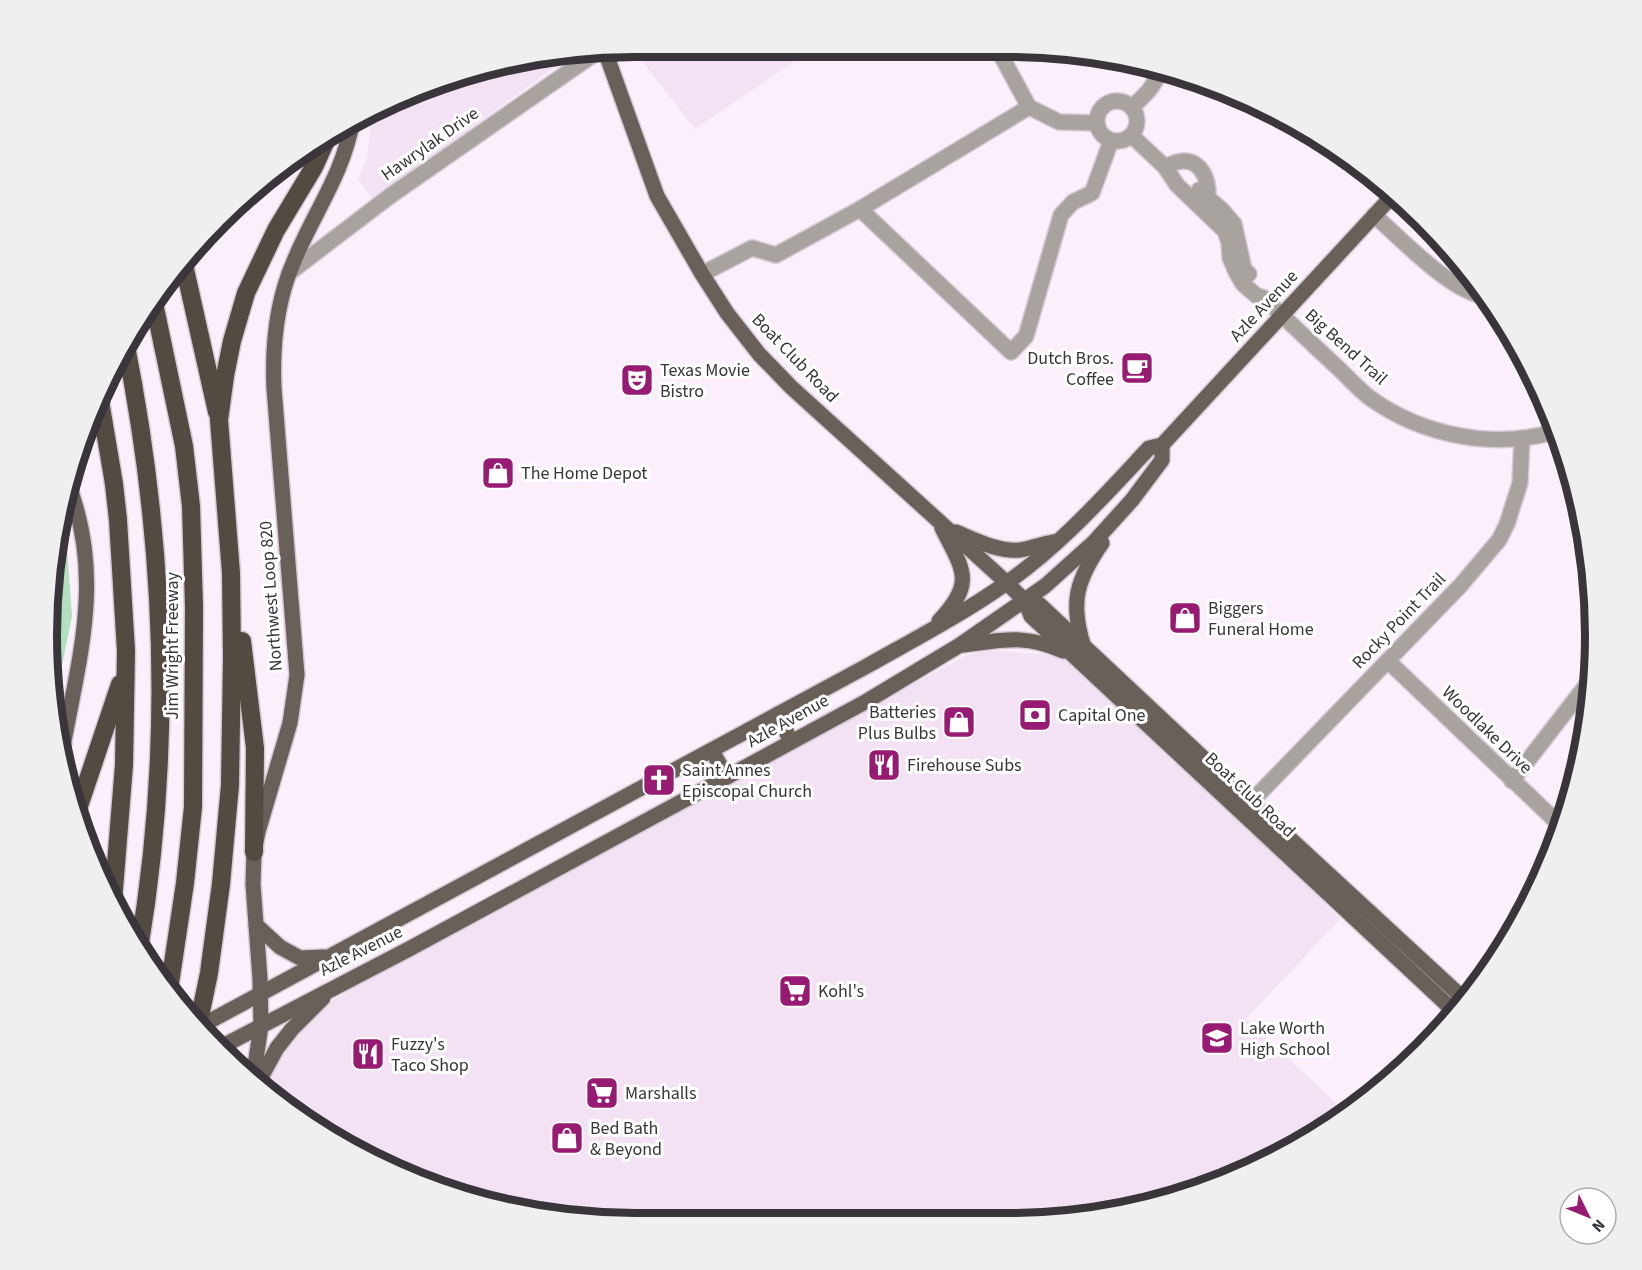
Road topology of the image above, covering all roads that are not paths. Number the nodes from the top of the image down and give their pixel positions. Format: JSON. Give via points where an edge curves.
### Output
{"nodes":[{"id":1,"x":1002,"y":57,"type":"edge"},
{"id":2,"x":606,"y":58,"type":"edge"},
{"id":3,"x":585,"y":59,"type":"edge"},
{"id":4,"x":1157,"y":77,"type":"edge"},
{"id":5,"x":1029,"y":107,"type":"junction"},
{"id":6,"x":1132,"y":107,"type":"junction"},
{"id":7,"x":1097,"y":123,"type":"junction"},
{"id":8,"x":350,"y":132,"type":"edge"},
{"id":9,"x":1132,"y":136,"type":"junction"},
{"id":10,"x":1111,"y":141,"type":"junction"},
{"id":11,"x":322,"y":149,"type":"edge"},
{"id":12,"x":1165,"y":166,"type":"junction"},
{"id":13,"x":1388,"y":200,"type":"edge"},
{"id":14,"x":1205,"y":203,"type":"junction"},
{"id":15,"x":860,"y":209,"type":"junction"},
{"id":16,"x":1374,"y":215,"type":"junction"},
{"id":17,"x":185,"y":272,"type":"edge"},
{"id":18,"x":289,"y":273,"type":"junction"},
{"id":19,"x":702,"y":274,"type":"junction"},
{"id":20,"x":1473,"y":293,"type":"edge"},
{"id":21,"x":156,"y":311,"type":"edge"},
{"id":22,"x":1282,"y":315,"type":"junction"},
{"id":23,"x":128,"y":357,"type":"edge"},
{"id":24,"x":102,"y":412,"type":"edge"},
{"id":25,"x":219,"y":420,"type":"junction"},
{"id":26,"x":95,"y":431,"type":"edge"},
{"id":27,"x":1548,"y":434,"type":"edge"},
{"id":28,"x":1522,"y":438,"type":"junction"},
{"id":29,"x":1162,"y":445,"type":"junction"},
{"id":30,"x":114,"y":484,"type":"junction"},
{"id":31,"x":73,"y":500,"type":"edge"},
{"id":32,"x":1132,"y":500,"type":"junction"},
{"id":33,"x":938,"y":520,"type":"junction"},
{"id":34,"x":1056,"y":542,"type":"junction"},
{"id":35,"x":231,"y":573,"type":"junction"},
{"id":36,"x":1007,"y":583,"type":"junction"},
{"id":37,"x":1025,"y":601,"type":"junction"},
{"id":38,"x":932,"y":629,"type":"junction"},
{"id":39,"x":960,"y":645,"type":"junction"},
{"id":40,"x":1077,"y":650,"type":"junction"},
{"id":41,"x":1388,"y":661,"type":"junction"},
{"id":42,"x":126,"y":668,"type":"junction"},
{"id":43,"x":1582,"y":690,"type":"edge"},
{"id":44,"x":778,"y":714,"type":"junction"},
{"id":45,"x":66,"y":733,"type":"edge"},
{"id":46,"x":791,"y":742,"type":"junction"},
{"id":47,"x":712,"y":750,"type":"junction"},
{"id":48,"x":727,"y":777,"type":"junction"},
{"id":49,"x":1512,"y":781,"type":"junction"},
{"id":50,"x":81,"y":799,"type":"edge"},
{"id":51,"x":1251,"y":802,"type":"junction"},
{"id":52,"x":1554,"y":820,"type":"edge"},
{"id":53,"x":254,"y":852,"type":"junction"},
{"id":54,"x":114,"y":885,"type":"edge"},
{"id":55,"x":256,"y":925,"type":"junction"},
{"id":56,"x":141,"y":936,"type":"edge"},
{"id":57,"x":330,"y":957,"type":"junction"},
{"id":58,"x":171,"y":979,"type":"edge"},
{"id":59,"x":333,"y":988,"type":"junction"},
{"id":60,"x":261,"y":993,"type":"junction"},
{"id":61,"x":1459,"y":995,"type":"edge"},
{"id":62,"x":1450,"y":1007,"type":"edge"},
{"id":63,"x":201,"y":1017,"type":"edge"},
{"id":64,"x":206,"y":1023,"type":"edge"},
{"id":65,"x":261,"y":1026,"type":"junction"},
{"id":66,"x":226,"y":1044,"type":"edge"},
{"id":67,"x":254,"y":1070,"type":"edge"},
{"id":68,"x":262,"y":1076,"type":"edge"}],
"edges":[{"from":1,"to":5,"type":"street"},
{"from":2,"to":19,"type":"main road","name":"Boat Club Road","via":[[657,196]]},
{"from":3,"to":18,"type":"street","name":"Hawrylak Drive","via":[[390,196]]},
{"from":4,"to":6,"type":"street","via":[[1148,93]]},
{"from":5,"to":7,"type":"street","via":[[1059,122]]},
{"from":5,"to":15,"type":"street"},
{"from":6,"to":7,"type":"street","via":[[1121,101],[1108,103],[1099,113]]},
{"from":6,"to":9,"type":"street","via":[[1138,125]]},
{"from":7,"to":10,"type":"street","via":[[1100,133]]},
{"from":8,"to":18,"type":"main road","name":"Northwest Loop 820","via":[[340,169]]},
{"from":9,"to":10,"type":"street"},
{"from":9,"to":12,"type":"street"},
{"from":10,"to":15,"type":"street","via":[[1092,193],[1073,202],[1061,215],[1026,336],[1011,352]]},
{"from":11,"to":25,"type":"highway","via":[[246,293],[230,352]]},
{"from":12,"to":14,"type":"street","via":[[1178,184]]},
{"from":12,"to":14,"type":"street","via":[[1182,160],[1201,170],[1207,180]]},
{"from":13,"to":16,"type":"main road","name":"Azle Avenue"},
{"from":14,"to":22,"type":"street","name":"Big Bend Trail","via":[[1225,231],[1243,284]]},
{"from":15,"to":19,"type":"street","via":[[776,255],[752,248]]},
{"from":16,"to":20,"type":"street","via":[[1446,278]]},
{"from":16,"to":22,"type":"main road","name":"Azle Avenue"},
{"from":17,"to":25,"type":"highway"},
{"from":18,"to":53,"type":"main road","name":"Northwest Loop 820","via":[[276,317],[273,364],[297,675],[290,723]]},
{"from":19,"to":33,"type":"main road","name":"Boat Club Road","via":[[738,328],[775,371]]},
{"from":21,"to":58,"type":"highway","name":"Jim Wright Freeway","via":[[184,446],[191,506],[194,607],[193,807]]},
{"from":22,"to":28,"type":"street","name":"Big Bend Trail","via":[[1370,398],[1410,421],[1473,438]]},
{"from":22,"to":29,"type":"main road","name":"Azle Avenue"},
{"from":23,"to":56,"type":"highway","name":"Jim Wright Freeway","via":[[151,499],[161,644],[160,755]]},
{"from":24,"to":30,"type":"highway"},
{"from":25,"to":35,"type":"highway"},
{"from":26,"to":30,"type":"highway"},
{"from":27,"to":28,"type":"street","name":"Big Bend Trail"},
{"from":28,"to":41,"type":"street","name":"Rocky Point Trail","via":[[1520,483],[1499,540]]},
{"from":29,"to":32,"type":"main road","name":"Azle Avenue","via":[[1162,460]]},
{"from":29,"to":34,"type":"main road","name":"Azle Avenue","via":[[1149,448]]},
{"from":30,"to":42,"type":"highway"},
{"from":31,"to":45,"type":"main road","via":[[85,546],[88,583],[84,632]]},
{"from":32,"to":37,"type":"main road","name":"Azle Avenue","via":[[1063,572]]},
{"from":32,"to":40,"type":"main road","via":[[1093,556],[1079,588],[1075,608]]},
{"from":33,"to":34,"type":"main road","via":[[956,532],[1005,549]]},
{"from":33,"to":36,"type":"main road","name":"Boat Club Road"},
{"from":33,"to":38,"type":"main road","name":"Azle Avenue","via":[[962,566],[963,581],[958,597]]},
{"from":34,"to":36,"type":"main road","name":"Azle Avenue"},
{"from":35,"to":53,"type":"highway","via":[[253,731]]},
{"from":35,"to":63,"type":"highway","via":[[228,817]]},
{"from":36,"to":37,"type":"main road","name":"Boat Club Road"},
{"from":36,"to":38,"type":"main road","name":"Azle Avenue"},
{"from":37,"to":39,"type":"main road","name":"Azle Avenue"},
{"from":37,"to":40,"type":"main road","name":"Boat Club Road","via":[[1039,604]]},
{"from":38,"to":44,"type":"main road","name":"Azle Avenue"},
{"from":39,"to":40,"type":"main road","via":[[1016,638]]},
{"from":39,"to":46,"type":"main road","name":"Azle Avenue"},
{"from":40,"to":51,"type":"main road","name":"Boat Club Road"},
{"from":40,"to":62,"type":"main road","name":"Boat Club Road"},
{"from":41,"to":49,"type":"street","name":"Woodlake Drive"},
{"from":41,"to":51,"type":"street","name":"Rocky Point Trail"},
{"from":42,"to":50,"type":"highway"},
{"from":42,"to":54,"type":"highway","via":[[124,765]]},
{"from":43,"to":49,"type":"street"},
{"from":44,"to":46,"type":"main road"},
{"from":44,"to":47,"type":"main road","name":"Azle Avenue"},
{"from":46,"to":48,"type":"main road","name":"Azle Avenue"},
{"from":47,"to":48,"type":"main road"},
{"from":47,"to":57,"type":"main road","name":"Azle Avenue"},
{"from":48,"to":59,"type":"main road","name":"Azle Avenue"},
{"from":49,"to":52,"type":"street","name":"Woodlake Drive"},
{"from":51,"to":61,"type":"main road","name":"Boat Club Road"},
{"from":53,"to":55,"type":"main road","name":"Northwest Loop 820"},
{"from":55,"to":57,"type":"main road","via":[[280,947],[300,958]]},
{"from":55,"to":60,"type":"main road","name":"Northwest Loop 820"},
{"from":57,"to":60,"type":"main road","name":"Azle Avenue"},
{"from":59,"to":65,"type":"main road","name":"Azle Avenue"},
{"from":59,"to":68,"type":"main road","via":[[292,1029]]},
{"from":60,"to":64,"type":"main road","name":"Azle Avenue"},
{"from":60,"to":65,"type":"main road","name":"Northwest Loop 820"},
{"from":65,"to":66,"type":"main road","name":"Azle Avenue"},
{"from":65,"to":67,"type":"main road","name":"Northwest Loop 820"}]}
